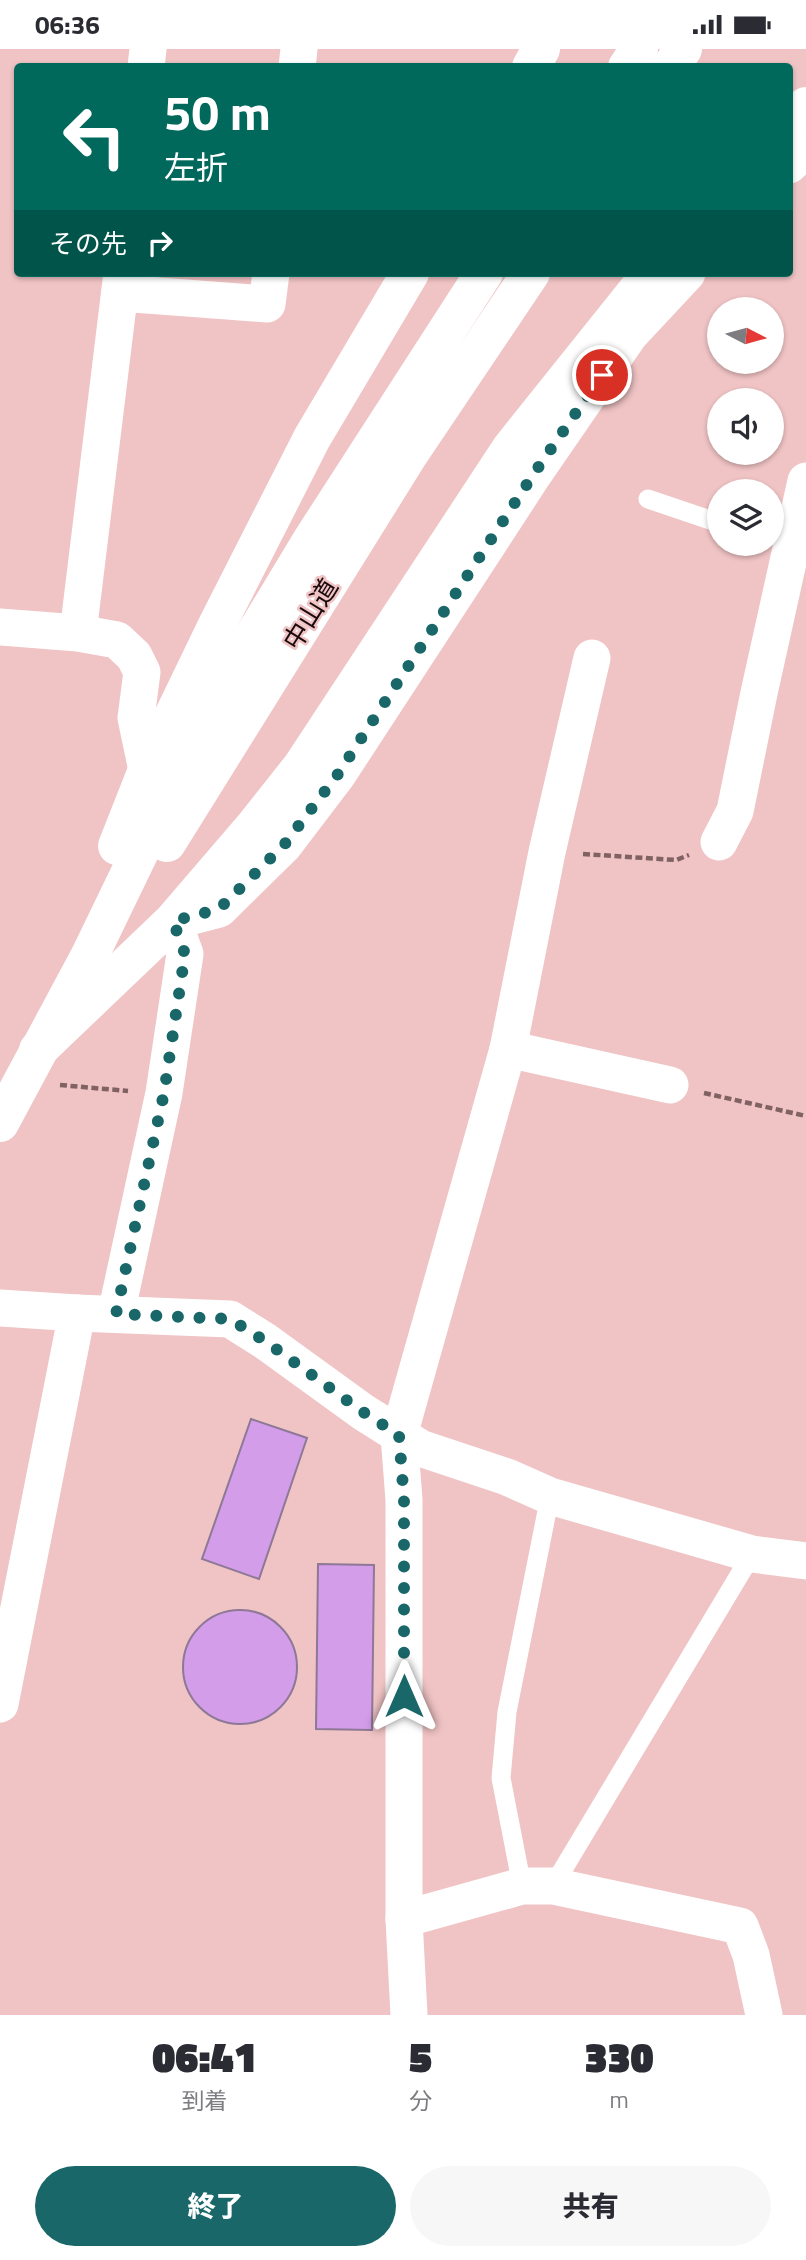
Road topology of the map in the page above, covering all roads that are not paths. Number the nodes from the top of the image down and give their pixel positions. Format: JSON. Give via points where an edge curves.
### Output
{"nodes":[{"id":1,"x":806,"y":149,"type":"edge"},
{"id":2,"x":793,"y":161,"type":"edge"},
{"id":3,"x":270,"y":277,"type":"edge"},
{"id":4,"x":408,"y":277,"type":"edge"},
{"id":5,"x":481,"y":277,"type":"edge"},
{"id":6,"x":528,"y":277,"type":"edge"},
{"id":7,"x":648,"y":277,"type":"edge"},
{"id":8,"x":683,"y":277,"type":"edge"},
{"id":9,"x":121,"y":283,"type":"edge"},
{"id":10,"x":806,"y":481,"type":"edge"},
{"id":11,"x":648,"y":499,"type":"dead end"},
{"id":12,"x":707,"y":519,"type":"edge"},
{"id":13,"x":790,"y":548,"type":"edge"},
{"id":14,"x":0,"y":627,"type":"edge"},
{"id":15,"x":78,"y":633,"type":"junction"},
{"id":16,"x":592,"y":658,"type":"dead end"},
{"id":17,"x":147,"y":770,"type":"junction"},
{"id":18,"x":719,"y":842,"type":"road end"},
{"id":19,"x":173,"y":921,"type":"junction"},
{"id":20,"x":90,"y":955,"type":"junction"},
{"id":21,"x":508,"y":1049,"type":"junction"},
{"id":22,"x":37,"y":1050,"type":"junction"},
{"id":23,"x":670,"y":1085,"type":"road end"},
{"id":24,"x":0,"y":1123,"type":"edge"},
{"id":25,"x":0,"y":1308,"type":"edge"},
{"id":26,"x":77,"y":1313,"type":"junction"},
{"id":27,"x":116,"y":1314,"type":"junction"},
{"id":28,"x":399,"y":1435,"type":"junction"},
{"id":29,"x":550,"y":1496,"type":"junction"},
{"id":30,"x":752,"y":1554,"type":"junction"},
{"id":31,"x":806,"y":1561,"type":"edge"},
{"id":32,"x":0,"y":1704,"type":"edge"},
{"id":33,"x":538,"y":1886,"type":"junction"},
{"id":34,"x":404,"y":1919,"type":"junction"},
{"id":35,"x":409,"y":2015,"type":"edge"},
{"id":36,"x":764,"y":2015,"type":"edge"}],
"edges":[{"from":1,"to":2,"type":"street"},
{"from":3,"to":9,"type":"street","via":[[267,304]]},
{"from":4,"to":17,"type":"highway","via":[[312,438]]},
{"from":5,"to":20,"type":"highway","name":"中山道","via":[[311,541],[206,715]]},
{"from":6,"to":20,"type":"highway","name":"中山道","via":[[408,456],[173,835]]},
{"from":7,"to":19,"type":"highway","via":[[511,449],[302,766]]},
{"from":8,"to":19,"type":"street","via":[[630,334],[338,774],[284,845],[219,909]]},
{"from":9,"to":15,"type":"street"},
{"from":10,"to":13,"type":"street"},
{"from":11,"to":12,"type":"lane"},
{"from":13,"to":18,"type":"street","via":[[735,811]]},
{"from":14,"to":15,"type":"street"},
{"from":15,"to":17,"type":"street","via":[[117,641],[134,656],[142,672],[136,718]]},
{"from":16,"to":21,"type":"street"},
{"from":17,"to":22,"type":"highway"},
{"from":19,"to":22,"type":"highway"},
{"from":19,"to":27,"type":"street","via":[[185,954],[164,1093]]},
{"from":20,"to":22,"type":"highway","name":"中山道"},
{"from":21,"to":23,"type":"street"},
{"from":21,"to":28,"type":"street"},
{"from":22,"to":24,"type":"highway","name":"中山道"},
{"from":25,"to":26,"type":"street"},
{"from":26,"to":27,"type":"street"},
{"from":26,"to":32,"type":"street"},
{"from":27,"to":28,"type":"street","via":[[230,1319]]},
{"from":28,"to":29,"type":"street","via":[[420,1448]]},
{"from":28,"to":34,"type":"street","via":[[404,1500]]},
{"from":29,"to":30,"type":"street"},
{"from":29,"to":33,"type":"lane","via":[[507,1712],[501,1778]]},
{"from":30,"to":31,"type":"street"},
{"from":30,"to":33,"type":"lane"},
{"from":33,"to":34,"type":"street"},
{"from":33,"to":36,"type":"street","via":[[740,1926]]},
{"from":34,"to":35,"type":"street"}]}
